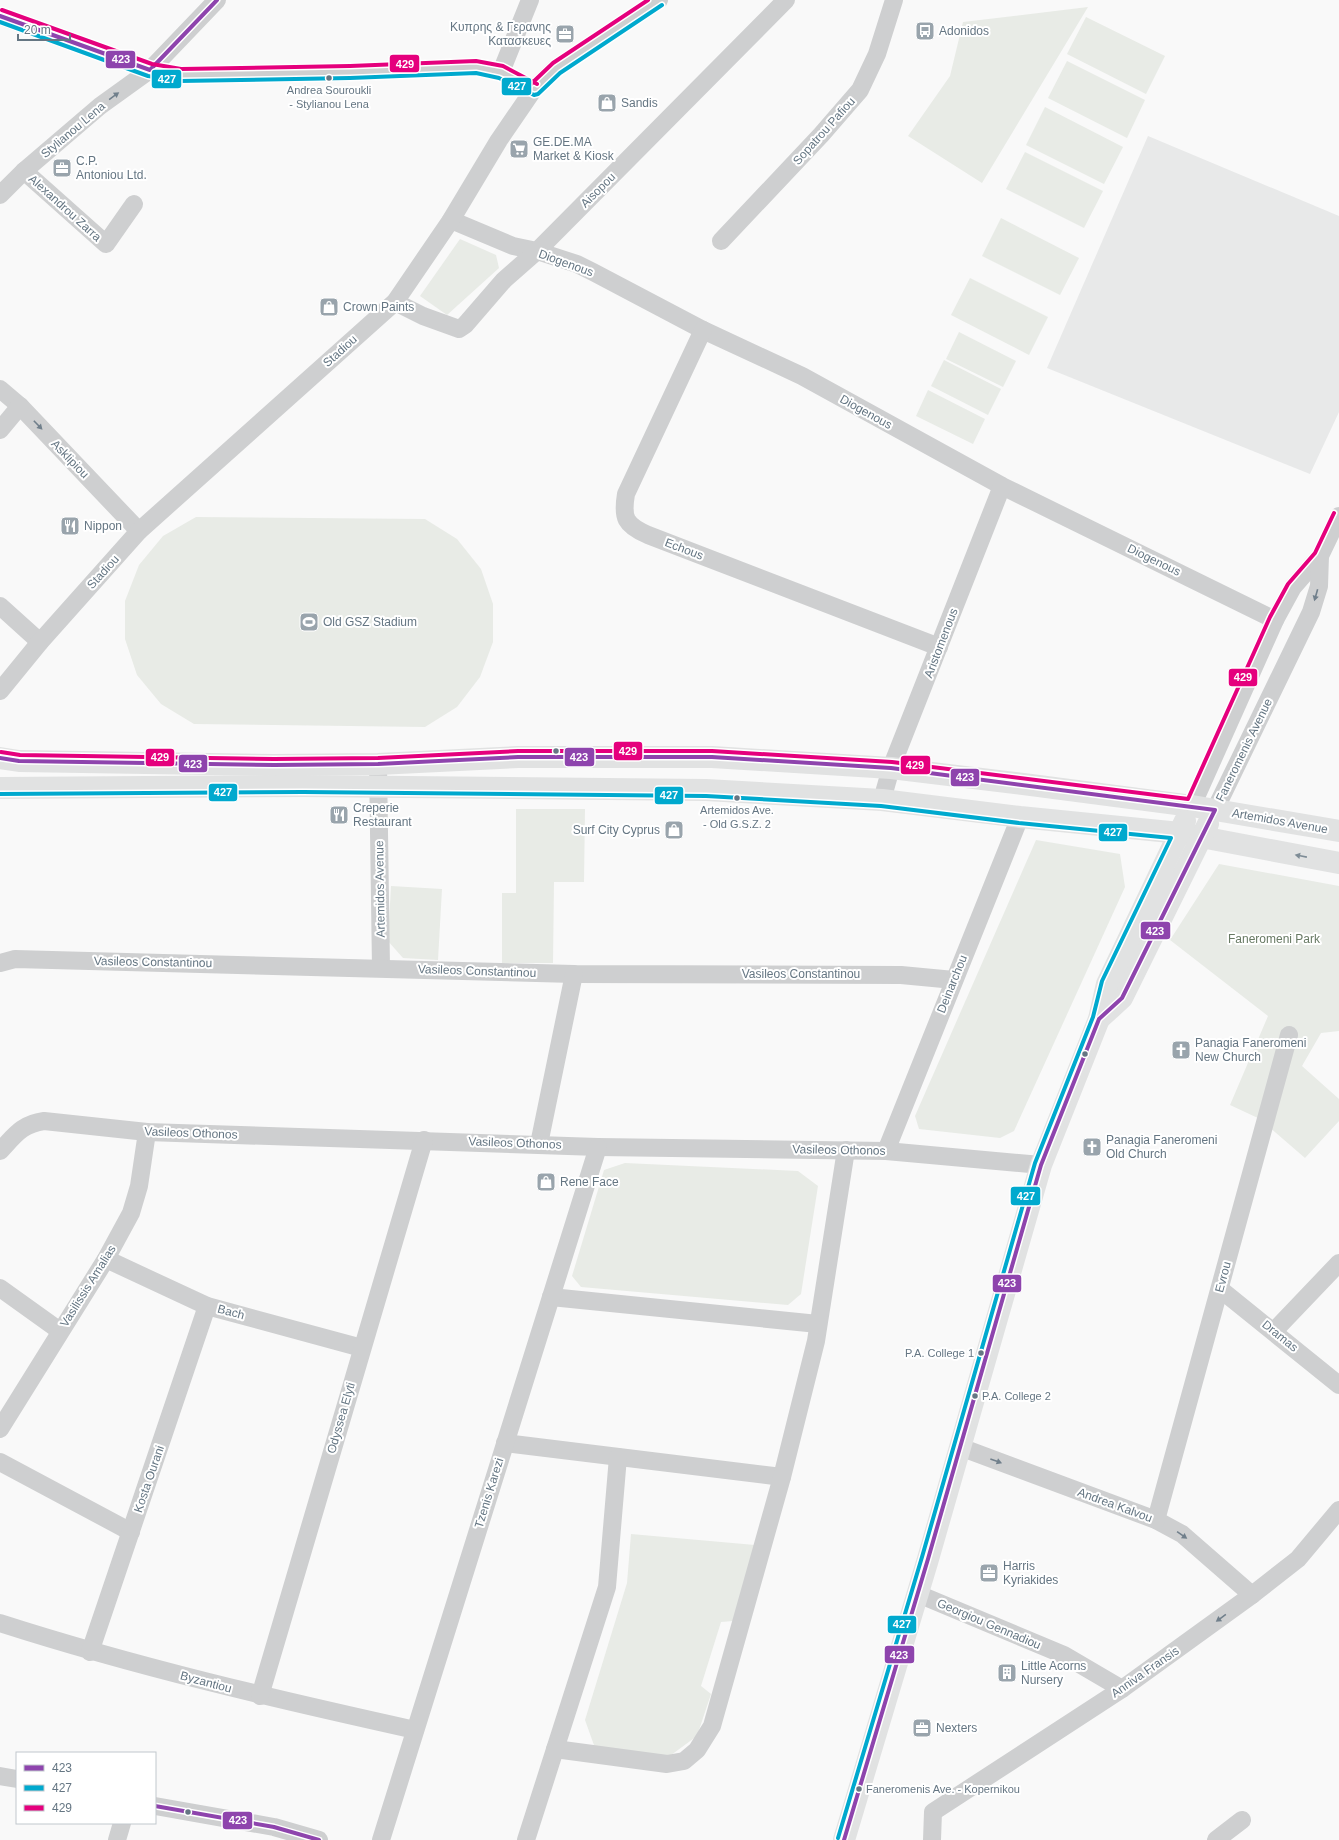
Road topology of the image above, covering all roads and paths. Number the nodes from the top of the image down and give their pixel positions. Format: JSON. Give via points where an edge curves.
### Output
{"nodes":[{"id":1,"x":217,"y":0,"type":"edge"},
{"id":2,"x":530,"y":0,"type":"edge"},
{"id":3,"x":659,"y":0,"type":"edge"},
{"id":4,"x":786,"y":0,"type":"edge"},
{"id":5,"x":894,"y":0,"type":"edge"},
{"id":6,"x":0,"y":16,"type":"edge"},
{"id":7,"x":150,"y":70,"type":"junction"},
{"id":8,"x":501,"y":72,"type":"junction"},
{"id":9,"x":534,"y":89,"type":"junction"},
{"id":10,"x":24,"y":171,"type":"junction"},
{"id":11,"x":0,"y":194,"type":"edge"},
{"id":12,"x":134,"y":204,"type":"dead end"},
{"id":13,"x":451,"y":220,"type":"junction"},
{"id":14,"x":721,"y":241,"type":"dead end"},
{"id":15,"x":537,"y":251,"type":"junction"},
{"id":16,"x":395,"y":302,"type":"junction"},
{"id":17,"x":703,"y":330,"type":"junction"},
{"id":18,"x":0,"y":389,"type":"edge"},
{"id":19,"x":20,"y":406,"type":"junction"},
{"id":20,"x":0,"y":430,"type":"edge"},
{"id":21,"x":1002,"y":486,"type":"junction"},
{"id":22,"x":1339,"y":516,"type":"edge"},
{"id":23,"x":139,"y":531,"type":"junction"},
{"id":24,"x":1320,"y":556,"type":"junction"},
{"id":25,"x":0,"y":606,"type":"edge"},
{"id":26,"x":1275,"y":620,"type":"junction"},
{"id":27,"x":40,"y":642,"type":"junction"},
{"id":28,"x":939,"y":647,"type":"junction"},
{"id":29,"x":0,"y":691,"type":"edge"},
{"id":30,"x":0,"y":758,"type":"edge"},
{"id":31,"x":378,"y":764,"type":"junction"},
{"id":32,"x":891,"y":768,"type":"junction"},
{"id":33,"x":378,"y":787,"type":"junction"},
{"id":34,"x":0,"y":788,"type":"edge"},
{"id":35,"x":882,"y":800,"type":"junction"},
{"id":36,"x":1192,"y":806,"type":"junction"},
{"id":37,"x":1215,"y":810,"type":"junction"},
{"id":38,"x":1020,"y":817,"type":"junction"},
{"id":39,"x":1339,"y":831,"type":"edge"},
{"id":40,"x":1180,"y":833,"type":"junction"},
{"id":41,"x":1202,"y":836,"type":"junction"},
{"id":42,"x":1339,"y":863,"type":"edge"},
{"id":43,"x":0,"y":963,"type":"edge"},
{"id":44,"x":381,"y":968,"type":"junction"},
{"id":45,"x":574,"y":974,"type":"junction"},
{"id":46,"x":954,"y":980,"type":"junction"},
{"id":47,"x":1099,"y":1019,"type":"junction"},
{"id":48,"x":1289,"y":1035,"type":"dead end"},
{"id":49,"x":147,"y":1132,"type":"junction"},
{"id":50,"x":424,"y":1140,"type":"junction"},
{"id":51,"x":539,"y":1144,"type":"junction"},
{"id":52,"x":598,"y":1147,"type":"junction"},
{"id":53,"x":846,"y":1150,"type":"junction"},
{"id":54,"x":0,"y":1151,"type":"edge"},
{"id":55,"x":886,"y":1151,"type":"junction"},
{"id":56,"x":1041,"y":1165,"type":"junction"},
{"id":57,"x":106,"y":1259,"type":"junction"},
{"id":58,"x":1339,"y":1263,"type":"edge"},
{"id":59,"x":0,"y":1288,"type":"edge"},
{"id":60,"x":1220,"y":1289,"type":"junction"},
{"id":61,"x":551,"y":1297,"type":"junction"},
{"id":62,"x":207,"y":1306,"type":"junction"},
{"id":63,"x":818,"y":1324,"type":"junction"},
{"id":64,"x":60,"y":1330,"type":"junction"},
{"id":65,"x":1274,"y":1331,"type":"junction"},
{"id":66,"x":362,"y":1348,"type":"junction"},
{"id":67,"x":1339,"y":1385,"type":"edge"},
{"id":68,"x":0,"y":1429,"type":"edge"},
{"id":69,"x":505,"y":1443,"type":"junction"},
{"id":70,"x":960,"y":1447,"type":"junction"},
{"id":71,"x":618,"y":1457,"type":"junction"},
{"id":72,"x":0,"y":1462,"type":"edge"},
{"id":73,"x":782,"y":1477,"type":"junction"},
{"id":74,"x":1339,"y":1510,"type":"edge"},
{"id":75,"x":1156,"y":1520,"type":"junction"},
{"id":76,"x":131,"y":1532,"type":"junction"},
{"id":77,"x":918,"y":1594,"type":"junction"},
{"id":78,"x":1252,"y":1595,"type":"junction"},
{"id":79,"x":0,"y":1623,"type":"edge"},
{"id":80,"x":90,"y":1652,"type":"junction"},
{"id":81,"x":1122,"y":1689,"type":"junction"},
{"id":82,"x":260,"y":1696,"type":"junction"},
{"id":83,"x":415,"y":1730,"type":"junction"},
{"id":84,"x":555,"y":1749,"type":"junction"},
{"id":85,"x":0,"y":1776,"type":"edge"},
{"id":86,"x":16,"y":1779,"type":"edge"},
{"id":87,"x":156,"y":1806,"type":"edge"},
{"id":88,"x":1242,"y":1820,"type":"dead end"},
{"id":89,"x":122,"y":1824,"type":"edge"},
{"id":90,"x":272,"y":1834,"type":"edge"},
{"id":91,"x":118,"y":1840,"type":"edge"},
{"id":92,"x":319,"y":1840,"type":"edge"},
{"id":93,"x":381,"y":1840,"type":"edge"},
{"id":94,"x":526,"y":1840,"type":"edge"},
{"id":95,"x":844,"y":1840,"type":"edge"},
{"id":96,"x":932,"y":1840,"type":"edge"},
{"id":97,"x":1216,"y":1840,"type":"edge"}],
"edges":[{"from":1,"to":7,"type":"street","name":"Stylianou Lena"},
{"from":2,"to":8,"type":"street"},
{"from":3,"to":9,"type":"street","name":"Stadiou","via":[[556,68]]},
{"from":4,"to":15,"type":"street","name":"Aisopou"},
{"from":5,"to":14,"type":"street","name":"Sopatrou Pafiou","via":[[877,54],[860,90]]},
{"from":6,"to":7,"type":"street"},
{"from":7,"to":8,"type":"street","via":[[181,75],[476,67]]},
{"from":10,"to":7,"type":"street","name":"Stylianou Lena","one_way":true,"via":[[100,106]]},
{"from":8,"to":9,"type":"street"},
{"from":9,"to":13,"type":"street","name":"Stadiou","via":[[499,140]]},
{"from":10,"to":11,"type":"street","name":"Stylianou Lena"},
{"from":10,"to":12,"type":"street","name":"Alexandrou Zarra","via":[[106,244]]},
{"from":13,"to":15,"type":"street","name":"Diogenous","via":[[513,246]]},
{"from":13,"to":16,"type":"street","name":"Stadiou"},
{"from":15,"to":16,"type":"street","name":"Aisopou","via":[[504,280],[459,330]]},
{"from":15,"to":17,"type":"street","name":"Diogenous","via":[[577,264]]},
{"from":16,"to":23,"type":"street","name":"Stadiou"},
{"from":17,"to":21,"type":"street","name":"Diogenous","via":[[802,376]]},
{"from":17,"to":28,"type":"street","name":"Echous","via":[[626,494],[626,520],[634,529],[648,535]]},
{"from":18,"to":19,"type":"street","name":"Asklipiou"},
{"from":19,"to":20,"type":"street"},
{"from":19,"to":23,"type":"street","name":"Asklipiou","one_way":true},
{"from":21,"to":26,"type":"street","name":"Diogenous"},
{"from":21,"to":28,"type":"street","name":"Aristomenous"},
{"from":22,"to":24,"type":"street","name":"Faneromenis Avenue"},
{"from":23,"to":27,"type":"street","name":"Stadiou"},
{"from":24,"to":26,"type":"street","name":"Faneromenis Avenue","via":[[1293,587]]},
{"from":24,"to":37,"type":"street","name":"Faneromenis Avenue","one_way":true,"via":[[1319,586],[1311,612]]},
{"from":25,"to":27,"type":"street"},
{"from":26,"to":36,"type":"street","name":"Faneromenis Avenue"},
{"from":27,"to":29,"type":"street","name":"Stadiou"},
{"from":28,"to":32,"type":"street","name":"Aristomenous"},
{"from":30,"to":31,"type":"main road","name":"Artemidos Avenue","via":[[19,761]]},
{"from":31,"to":32,"type":"main road","name":"Artemidos Avenue","via":[[518,757],[712,757]]},
{"from":31,"to":33,"type":"street","name":"Artemidos Avenue"},
{"from":32,"to":35,"type":"street","name":"Aristomenous"},
{"from":32,"to":36,"type":"main road","name":"Artemidos Avenue"},
{"from":33,"to":34,"type":"main road"},
{"from":33,"to":35,"type":"main road","via":[[706,790]]},
{"from":33,"to":44,"type":"street","name":"Artemidos Avenue"},
{"from":35,"to":38,"type":"main road"},
{"from":36,"to":37,"type":"main road","name":"Artemidos Avenue"},
{"from":36,"to":40,"type":"main road","name":"Faneromenis Avenue"},
{"from":37,"to":39,"type":"main road","name":"Artemidos Avenue"},
{"from":37,"to":41,"type":"main road","name":"Faneromenis Avenue"},
{"from":38,"to":40,"type":"main road"},
{"from":38,"to":46,"type":"street","name":"Deinarchou"},
{"from":40,"to":41,"type":"main road"},
{"from":40,"to":47,"type":"main road","name":"Faneromenis Avenue","via":[[1107,984]]},
{"from":42,"to":41,"type":"main road","one_way":true},
{"from":41,"to":47,"type":"main road","name":"Faneromenis Avenue","via":[[1122,998]]},
{"from":43,"to":44,"type":"street","name":"Vasileos Constantinou","via":[[15,959]]},
{"from":44,"to":45,"type":"street","name":"Vasileos Constantinou"},
{"from":45,"to":46,"type":"street","name":"Vasileos Constantinou","via":[[901,974]]},
{"from":45,"to":51,"type":"street"},
{"from":46,"to":55,"type":"street","name":"Deinarchou"},
{"from":47,"to":56,"type":"main road","name":"Faneromenis Avenue"},
{"from":48,"to":60,"type":"street","name":"Evrou"},
{"from":49,"to":50,"type":"street","name":"Vasileos Othonos"},
{"from":49,"to":54,"type":"street","name":"Vasileos Othonos","via":[[44,1121],[31,1123],[19,1131]]},
{"from":49,"to":57,"type":"street","name":"Vasilissis Amalias","via":[[136,1200]]},
{"from":50,"to":51,"type":"street","name":"Vasileos Othonos"},
{"from":50,"to":66,"type":"street","name":"Odyssea Elyti"},
{"from":51,"to":52,"type":"street","name":"Vasileos Othonos"},
{"from":52,"to":53,"type":"street","name":"Vasileos Othonos"},
{"from":52,"to":61,"type":"street","name":"Tzenis Karezi"},
{"from":53,"to":55,"type":"street","name":"Vasileos Othonos"},
{"from":53,"to":63,"type":"street"},
{"from":55,"to":56,"type":"street","name":"Vasileos Othonos"},
{"from":56,"to":70,"type":"main road","name":"Faneromenis Avenue"},
{"from":57,"to":62,"type":"street","name":"Bach"},
{"from":57,"to":64,"type":"street","name":"Vasilissis Amalias"},
{"from":58,"to":65,"type":"street"},
{"from":59,"to":64,"type":"street"},
{"from":60,"to":65,"type":"street","name":"Dramas"},
{"from":60,"to":75,"type":"street","name":"Evrou"},
{"from":61,"to":63,"type":"street"},
{"from":61,"to":69,"type":"street","name":"Tzenis Karezi"},
{"from":62,"to":66,"type":"street","name":"Bach"},
{"from":62,"to":76,"type":"street","name":"Kosta Ourani"},
{"from":63,"to":73,"type":"street"},
{"from":64,"to":68,"type":"street","name":"Vasilissis Amalias"},
{"from":65,"to":67,"type":"street","name":"Dramas"},
{"from":66,"to":82,"type":"street","name":"Odyssea Elyti"},
{"from":69,"to":71,"type":"street"},
{"from":69,"to":83,"type":"street","name":"Tzenis Karezi"},
{"from":70,"to":75,"type":"street","name":"Andrea Kalvou","one_way":true},
{"from":70,"to":77,"type":"main road","name":"Faneromenis Avenue"},
{"from":71,"to":73,"type":"street"},
{"from":71,"to":84,"type":"street","via":[[607,1587]]},
{"from":72,"to":76,"type":"street"},
{"from":73,"to":84,"type":"street","via":[[712,1726],[697,1750],[684,1761],[667,1764]]},
{"from":74,"to":78,"type":"street","name":"Anniva Fransis","via":[[1298,1559]]},
{"from":75,"to":78,"type":"street","name":"Andrea Kalvou","one_way":true,"via":[[1182,1534]]},
{"from":76,"to":80,"type":"street","name":"Kosta Ourani"},
{"from":77,"to":81,"type":"street","name":"Georgiou Gennadiou","via":[[1064,1655]]},
{"from":77,"to":95,"type":"main road","name":"Faneromenis Avenue"},
{"from":78,"to":81,"type":"street","name":"Anniva Fransis","one_way":true},
{"from":79,"to":80,"type":"street","name":"Byzantiou"},
{"from":80,"to":82,"type":"street","name":"Byzantiou"},
{"from":81,"to":96,"type":"street","name":"Anniva Fransis","via":[[933,1812]]},
{"from":82,"to":83,"type":"street","name":"Byzantiou"},
{"from":83,"to":93,"type":"street","name":"Tzenis Karezi"},
{"from":84,"to":94,"type":"street"},
{"from":85,"to":86,"type":"street"},
{"from":87,"to":90,"type":"street"},
{"from":88,"to":97,"type":"street"},
{"from":89,"to":91,"type":"street"},
{"from":90,"to":92,"type":"street"}]}
